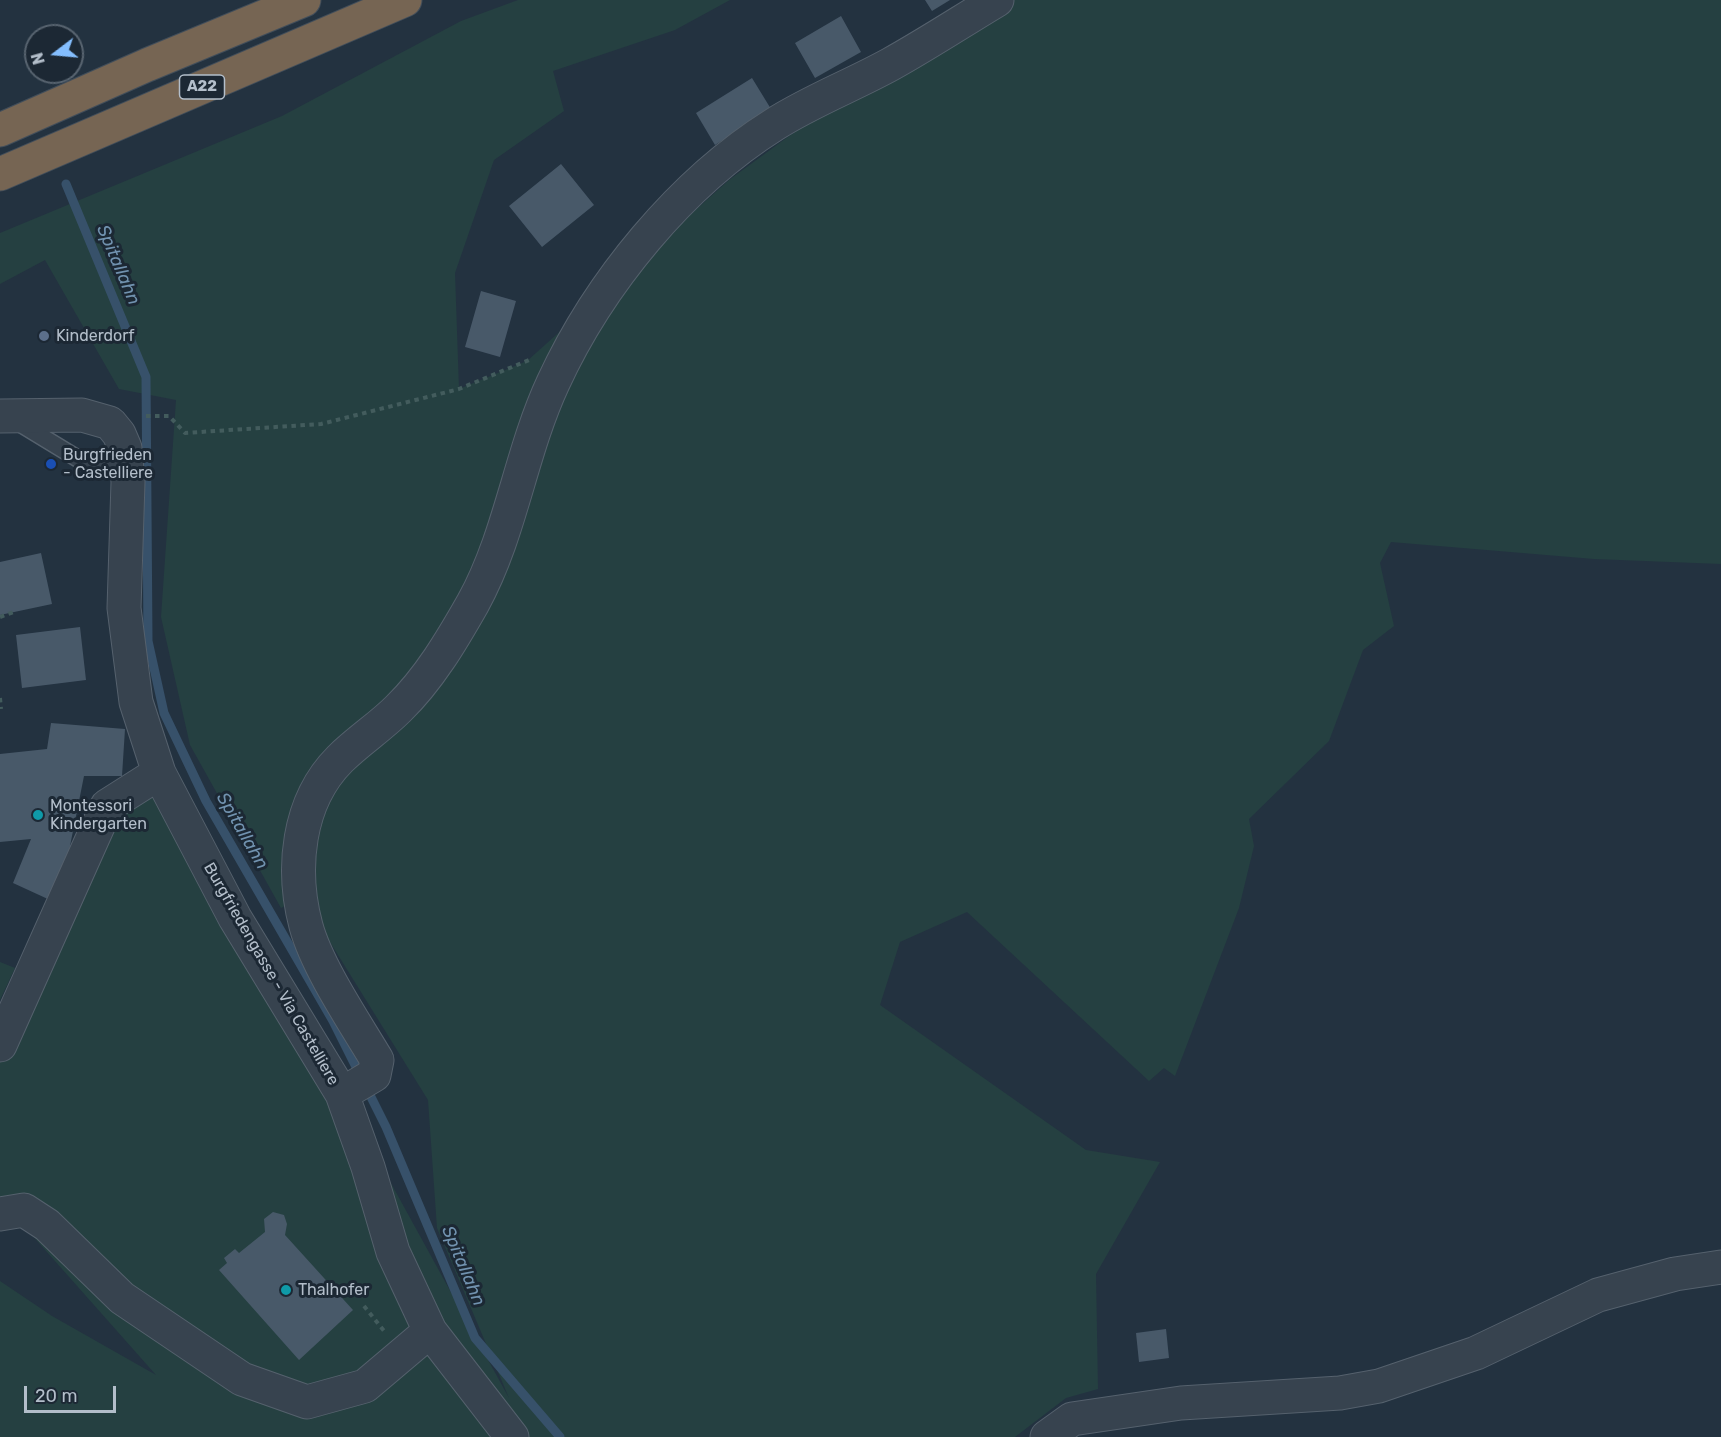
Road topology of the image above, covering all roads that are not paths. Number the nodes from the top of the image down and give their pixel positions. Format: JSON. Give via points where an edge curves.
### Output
{"nodes":[{"id":1,"x":304,"y":0,"type":"edge"},
{"id":2,"x":405,"y":0,"type":"edge"},
{"id":3,"x":997,"y":0,"type":"edge"},
{"id":4,"x":0,"y":130,"type":"edge"},
{"id":5,"x":0,"y":174,"type":"edge"},
{"id":6,"x":4,"y":416,"type":"edge"},
{"id":7,"x":125,"y":448,"type":"junction"},
{"id":8,"x":159,"y":773,"type":"junction"},
{"id":9,"x":0,"y":1045,"type":"edge"},
{"id":10,"x":356,"y":1086,"type":"junction"},
{"id":11,"x":0,"y":1214,"type":"edge"},
{"id":12,"x":1721,"y":1267,"type":"edge"},
{"id":13,"x":430,"y":1331,"type":"junction"},
{"id":14,"x":512,"y":1437,"type":"edge"},
{"id":15,"x":1047,"y":1437,"type":"edge"}],
"edges":[{"from":1,"to":4,"type":"highway","number":"A22"},
{"from":2,"to":5,"type":"highway","number":"A22"},
{"from":3,"to":10,"type":"street","via":[[890,64],[775,124],[712,171],[639,245],[592,311],[532,431],[510,513],[475,599],[438,663],[399,708],[339,760],[314,795],[302,828],[298,878],[306,928],[377,1060]]},
{"from":6,"to":7,"type":"street","name":"Burgfriedengasse - Via Castelliere","via":[[82,414],[110,423]]},
{"from":6,"to":7,"type":"lane","via":[[85,463],[107,462]]},
{"from":7,"to":8,"type":"street","name":"Burgfriedengasse - Via Castelliere","via":[[128,482],[124,608],[135,702]]},
{"from":8,"to":9,"type":"street","via":[[107,806]]},
{"from":8,"to":10,"type":"street","name":"Burgfriedengasse - Via Castelliere","via":[[235,918]]},
{"from":10,"to":13,"type":"street","via":[[368,1167],[393,1252]]},
{"from":11,"to":13,"type":"street","via":[[24,1210],[47,1225],[122,1298],[242,1379],[307,1402],[365,1386]]},
{"from":12,"to":15,"type":"street","via":[[1675,1274],[1598,1295],[1476,1353],[1379,1386],[1340,1393],[1180,1403],[1072,1419]]},
{"from":13,"to":14,"type":"street"}]}
